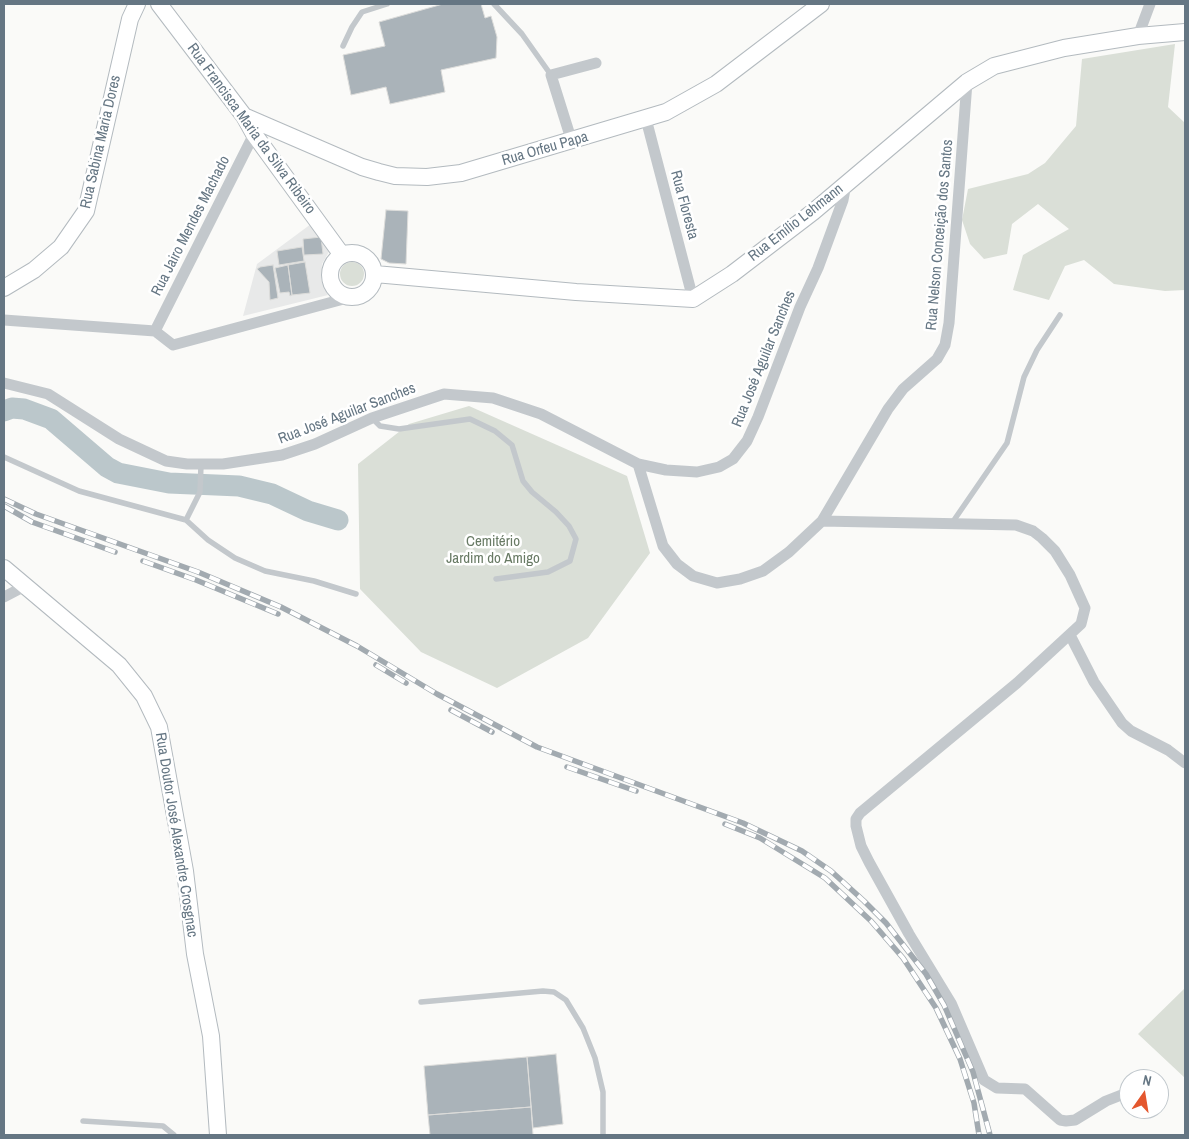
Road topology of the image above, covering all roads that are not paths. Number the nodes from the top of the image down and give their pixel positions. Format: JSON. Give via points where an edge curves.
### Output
{"nodes":[{"id":1,"x":137,"y":4,"type":"edge"},
{"id":2,"x":159,"y":4,"type":"edge"},
{"id":3,"x":387,"y":4,"type":"edge"},
{"id":4,"x":494,"y":4,"type":"edge"},
{"id":5,"x":821,"y":4,"type":"edge"},
{"id":6,"x":1150,"y":4,"type":"edge"},
{"id":7,"x":1185,"y":32,"type":"edge"},
{"id":8,"x":1138,"y":36,"type":"junction"},
{"id":9,"x":343,"y":46,"type":"dead end"},
{"id":10,"x":596,"y":63,"type":"dead end"},
{"id":11,"x":551,"y":75,"type":"junction"},
{"id":12,"x":967,"y":82,"type":"junction"},
{"id":13,"x":244,"y":116,"type":"junction"},
{"id":14,"x":646,"y":119,"type":"junction"},
{"id":15,"x":254,"y":134,"type":"junction"},
{"id":16,"x":572,"y":142,"type":"junction"},
{"id":17,"x":846,"y":184,"type":"junction"},
{"id":18,"x":342,"y":255,"type":"junction"},
{"id":19,"x":374,"y":274,"type":"junction"},
{"id":20,"x":4,"y":288,"type":"edge"},
{"id":21,"x":339,"y":297,"type":"junction"},
{"id":22,"x":693,"y":299,"type":"junction"},
{"id":23,"x":1060,"y":316,"type":"dead end"},
{"id":24,"x":4,"y":320,"type":"edge"},
{"id":25,"x":155,"y":331,"type":"junction"},
{"id":26,"x":4,"y":383,"type":"edge"},
{"id":27,"x":372,"y":418,"type":"junction"},
{"id":28,"x":4,"y":457,"type":"edge"},
{"id":29,"x":638,"y":464,"type":"junction"},
{"id":30,"x":200,"y":465,"type":"junction"},
{"id":31,"x":186,"y":520,"type":"junction"},
{"id":32,"x":822,"y":521,"type":"junction"},
{"id":33,"x":952,"y":523,"type":"junction"},
{"id":34,"x":4,"y":568,"type":"edge"},
{"id":35,"x":496,"y":579,"type":"dead end"},
{"id":36,"x":25,"y":586,"type":"junction"},
{"id":37,"x":356,"y":594,"type":"dead end"},
{"id":38,"x":4,"y":597,"type":"edge"},
{"id":39,"x":1070,"y":635,"type":"junction"},
{"id":40,"x":1185,"y":763,"type":"edge"},
{"id":41,"x":421,"y":1002,"type":"dead end"},
{"id":42,"x":1119,"y":1096,"type":"edge"},
{"id":43,"x":83,"y":1121,"type":"dead end"},
{"id":44,"x":174,"y":1135,"type":"edge"},
{"id":45,"x":218,"y":1135,"type":"edge"},
{"id":46,"x":603,"y":1135,"type":"edge"}],
"edges":[{"from":1,"to":20,"type":"main road","name":"Rua Sabina Maria Dores","via":[[130,19],[86,212],[61,247],[34,270]]},
{"from":2,"to":13,"type":"main road","name":"Rua Francisca Maria da Silva Ribeiro"},
{"from":3,"to":9,"type":"lane","via":[[362,12]]},
{"from":4,"to":11,"type":"lane","via":[[522,34]]},
{"from":5,"to":14,"type":"main road","name":"Rua Orfeu Papa","via":[[716,84],[666,112]]},
{"from":6,"to":8,"type":"street"},
{"from":7,"to":8,"type":"main road","name":"Rua Emílio Lehmann"},
{"from":8,"to":12,"type":"main road","name":"Rua Emílio Lehmann","via":[[1024,57],[994,66]]},
{"from":10,"to":11,"type":"street"},
{"from":11,"to":16,"type":"street"},
{"from":12,"to":17,"type":"main road","name":"Rua Emílio Lehmann"},
{"from":12,"to":32,"type":"street","name":"Rua Nelson Conceição dos Santos","via":[[946,345],[937,360],[903,389],[888,409]]},
{"from":13,"to":15,"type":"main road","name":"Rua Francisca Maria da Silva Ribeiro"},
{"from":13,"to":16,"type":"main road","name":"Rua Orfeu Papa","via":[[362,167],[395,176],[461,173]]},
{"from":14,"to":16,"type":"main road","name":"Rua Orfeu Papa"},
{"from":14,"to":22,"type":"street","name":"Rua Floresta"},
{"from":15,"to":18,"type":"main road","name":"Rua Francisca Maria da Silva Ribeiro"},
{"from":15,"to":25,"type":"street","name":"Rua Jairo Mendes Machado"},
{"from":17,"to":22,"type":"main road","name":"Rua Emílio Lehmann","via":[[732,274]]},
{"from":17,"to":29,"type":"street","name":"Rua José Aguilar Sanches","via":[[818,268],[746,441],[733,459],[719,467],[697,472]]},
{"from":18,"to":19,"type":"main road","via":[[352,252],[364,256],[370,261]]},
{"from":18,"to":21,"type":"main road","via":[[330,269],[331,285]]},
{"from":19,"to":21,"type":"main road","via":[[370,288],[358,297]]},
{"from":19,"to":22,"type":"main road"},
{"from":21,"to":25,"type":"street","via":[[173,345]]},
{"from":23,"to":33,"type":"lane","via":[[1037,350],[1024,377],[1007,443]]},
{"from":24,"to":25,"type":"street"},
{"from":26,"to":30,"type":"street","name":"Rua José Aguilar Sanches","via":[[48,394],[120,439],[166,461]]},
{"from":27,"to":29,"type":"street","name":"Rua José Aguilar Sanches","via":[[444,394],[493,398],[541,414]]},
{"from":27,"to":30,"type":"street","name":"Rua José Aguilar Sanches","via":[[316,444],[282,455]]},
{"from":27,"to":35,"type":"lane","via":[[380,426],[398,429],[470,419],[495,431],[512,445],[523,481],[569,526],[576,539],[570,560],[548,572]]},
{"from":28,"to":31,"type":"lane","via":[[80,490]]},
{"from":29,"to":32,"type":"street","name":"Rua Nelson Conceição dos Santos","via":[[663,546],[677,564],[693,576],[717,583],[763,571]]},
{"from":30,"to":31,"type":"lane","via":[[200,492]]},
{"from":31,"to":37,"type":"lane","via":[[222,549],[265,571]]},
{"from":32,"to":33,"type":"street"},
{"from":33,"to":39,"type":"street","via":[[1016,525],[1042,538],[1055,551],[1070,575],[1085,608],[1081,624]]},
{"from":34,"to":36,"type":"main road","name":"Rua Doutor José Alexandre Crosgnac"},
{"from":36,"to":38,"type":"street"},
{"from":36,"to":45,"type":"main road","name":"Rua Doutor José Alexandre Crosgnac","via":[[119,665],[144,696],[159,727],[210,1036]]},
{"from":39,"to":40,"type":"street","via":[[1094,682],[1122,723]]},
{"from":39,"to":42,"type":"street","via":[[860,814],[856,826],[869,862],[951,1003],[984,1080],[997,1088],[1019,1088],[1031,1092],[1060,1120],[1066,1121],[1075,1120]]},
{"from":41,"to":46,"type":"lane","via":[[543,991],[554,992],[566,1000],[595,1058],[603,1092]]},
{"from":43,"to":44,"type":"lane","via":[[163,1126]]}]}
